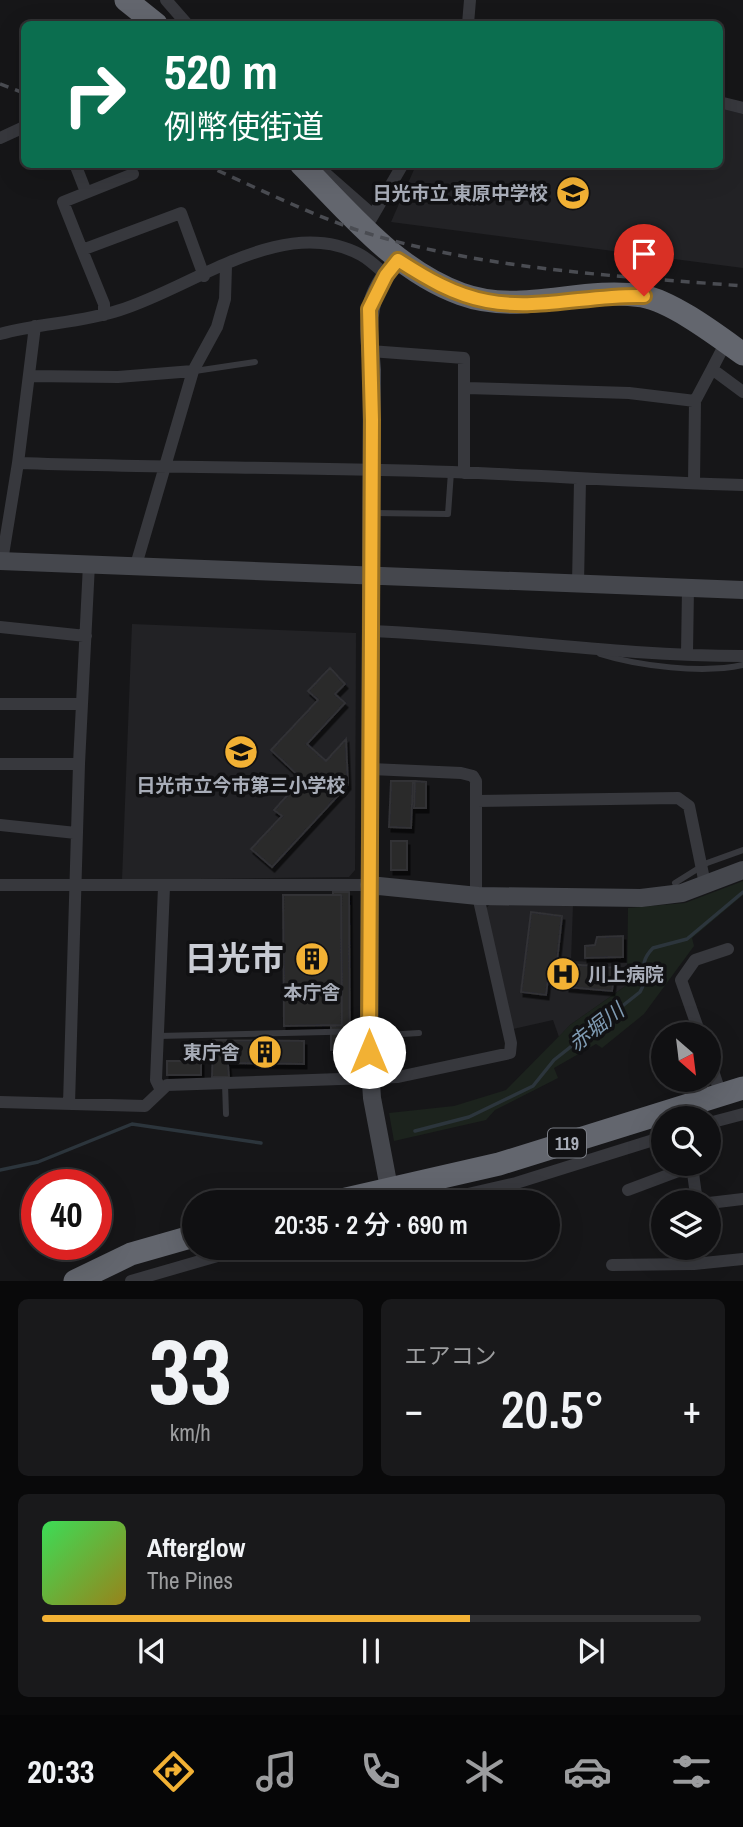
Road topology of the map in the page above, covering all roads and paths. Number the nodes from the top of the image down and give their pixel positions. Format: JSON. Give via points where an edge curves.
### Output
{"nodes":[{"id":1,"x":126,"y":0,"type":"edge"},
{"id":2,"x":166,"y":0,"type":"edge"},
{"id":3,"x":470,"y":0,"type":"edge"},
{"id":4,"x":152,"y":21,"type":"edge"},
{"id":5,"x":184,"y":21,"type":"edge"},
{"id":6,"x":468,"y":21,"type":"edge"},
{"id":7,"x":723,"y":104,"type":"edge"},
{"id":8,"x":743,"y":108,"type":"edge"},
{"id":9,"x":21,"y":128,"type":"edge"},
{"id":10,"x":0,"y":138,"type":"edge"},
{"id":11,"x":77,"y":168,"type":"edge"},
{"id":12,"x":306,"y":168,"type":"edge"},
{"id":13,"x":320,"y":168,"type":"edge"},
{"id":14,"x":401,"y":168,"type":"edge"},
{"id":15,"x":133,"y":174,"type":"dead end"},
{"id":16,"x":86,"y":192,"type":"junction"},
{"id":17,"x":370,"y":222,"type":"junction"},
{"id":18,"x":82,"y":250,"type":"junction"},
{"id":19,"x":226,"y":266,"type":"junction"},
{"id":20,"x":392,"y":268,"type":"junction"},
{"id":21,"x":204,"y":276,"type":"junction"},
{"id":22,"x":104,"y":314,"type":"junction"},
{"id":23,"x":35,"y":326,"type":"junction"},
{"id":24,"x":0,"y":334,"type":"edge"},
{"id":25,"x":735,"y":348,"type":"edge"},
{"id":26,"x":370,"y":351,"type":"junction"},
{"id":27,"x":256,"y":362,"type":"dead end"},
{"id":28,"x":712,"y":369,"type":"junction"},
{"id":29,"x":193,"y":371,"type":"junction"},
{"id":30,"x":29,"y":376,"type":"junction"},
{"id":31,"x":466,"y":388,"type":"junction"},
{"id":32,"x":743,"y":392,"type":"edge"},
{"id":33,"x":695,"y":401,"type":"junction"},
{"id":34,"x":18,"y":463,"type":"junction"},
{"id":35,"x":163,"y":468,"type":"junction"},
{"id":36,"x":371,"y":470,"type":"junction"},
{"id":37,"x":457,"y":473,"type":"junction"},
{"id":38,"x":580,"y":480,"type":"junction"},
{"id":39,"x":694,"y":483,"type":"junction"},
{"id":40,"x":743,"y":485,"type":"edge"},
{"id":41,"x":371,"y":513,"type":"junction"},
{"id":42,"x":1,"y":561,"type":"edge"},
{"id":43,"x":89,"y":564,"type":"junction"},
{"id":44,"x":136,"y":565,"type":"junction"},
{"id":45,"x":370,"y":575,"type":"junction"},
{"id":46,"x":578,"y":584,"type":"junction"},
{"id":47,"x":688,"y":588,"type":"junction"},
{"id":48,"x":743,"y":590,"type":"edge"},
{"id":49,"x":0,"y":627,"type":"edge"},
{"id":50,"x":370,"y":631,"type":"junction"},
{"id":51,"x":86,"y":636,"type":"junction"},
{"id":52,"x":586,"y":649,"type":"junction"},
{"id":53,"x":687,"y":653,"type":"junction"},
{"id":54,"x":743,"y":656,"type":"edge"},
{"id":55,"x":743,"y":665,"type":"edge"},
{"id":56,"x":0,"y":704,"type":"edge"},
{"id":57,"x":82,"y":704,"type":"junction"},
{"id":58,"x":0,"y":764,"type":"edge"},
{"id":59,"x":79,"y":764,"type":"junction"},
{"id":60,"x":370,"y":769,"type":"junction"},
{"id":61,"x":477,"y":801,"type":"junction"},
{"id":62,"x":0,"y":825,"type":"edge"},
{"id":63,"x":76,"y":832,"type":"junction"},
{"id":64,"x":743,"y":850,"type":"edge"},
{"id":65,"x":700,"y":866,"type":"junction"},
{"id":66,"x":743,"y":870,"type":"edge"},
{"id":67,"x":675,"y":883,"type":"dead end"},
{"id":68,"x":705,"y":884,"type":"junction"},
{"id":69,"x":0,"y":885,"type":"edge"},
{"id":70,"x":369,"y":886,"type":"junction"},
{"id":71,"x":75,"y":887,"type":"junction"},
{"id":72,"x":164,"y":887,"type":"junction"},
{"id":73,"x":478,"y":896,"type":"junction"},
{"id":74,"x":728,"y":949,"type":"dead end"},
{"id":75,"x":696,"y":1022,"type":"edge"},
{"id":76,"x":419,"y":1033,"type":"dead end"},
{"id":77,"x":369,"y":1034,"type":"junction"},
{"id":78,"x":158,"y":1036,"type":"junction"},
{"id":79,"x":721,"y":1076,"type":"edge"},
{"id":80,"x":370,"y":1079,"type":"junction"},
{"id":81,"x":225,"y":1083,"type":"junction"},
{"id":82,"x":161,"y":1090,"type":"junction"},
{"id":83,"x":732,"y":1091,"type":"edge"},
{"id":84,"x":0,"y":1102,"type":"edge"},
{"id":85,"x":69,"y":1104,"type":"junction"},
{"id":86,"x":226,"y":1114,"type":"dead end"},
{"id":87,"x":743,"y":1114,"type":"edge"},
{"id":88,"x":721,"y":1120,"type":"edge"},
{"id":89,"x":651,"y":1141,"type":"edge"},
{"id":90,"x":389,"y":1188,"type":"junction"},
{"id":91,"x":381,"y":1190,"type":"edge"},
{"id":92,"x":485,"y":1190,"type":"edge"},
{"id":93,"x":628,"y":1190,"type":"dead end"},
{"id":94,"x":695,"y":1190,"type":"edge"},
{"id":95,"x":743,"y":1199,"type":"edge"},
{"id":96,"x":721,"y":1202,"type":"edge"},
{"id":97,"x":182,"y":1239,"type":"edge"},
{"id":98,"x":743,"y":1259,"type":"edge"},
{"id":99,"x":204,"y":1260,"type":"edge"},
{"id":100,"x":694,"y":1260,"type":"edge"},
{"id":101,"x":694,"y":1264,"type":"junction"},
{"id":102,"x":612,"y":1265,"type":"dead end"},
{"id":103,"x":75,"y":1281,"type":"edge"},
{"id":104,"x":131,"y":1281,"type":"edge"}],
"edges":[{"from":1,"to":4,"type":"highway"},
{"from":2,"to":5,"type":"street"},
{"from":3,"to":6,"type":"street"},
{"from":7,"to":8,"type":"street"},
{"from":9,"to":10,"type":"street"},
{"from":11,"to":16,"type":"street"},
{"from":12,"to":17,"type":"highway"},
{"from":13,"to":17,"type":"street"},
{"from":14,"to":17,"type":"street"},
{"from":15,"to":16,"type":"street"},
{"from":16,"to":18,"type":"street","via":[[63,202]]},
{"from":17,"to":20,"type":"highway"},
{"from":18,"to":21,"type":"street","via":[[181,213]]},
{"from":18,"to":22,"type":"street"},
{"from":19,"to":20,"type":"street","via":[[297,242],[320,243]]},
{"from":19,"to":21,"type":"street"},
{"from":19,"to":29,"type":"street","via":[[225,299],[217,327]]},
{"from":20,"to":25,"type":"highway","via":[[488,302],[644,296]]},
{"from":20,"to":26,"type":"street","via":[[369,309]]},
{"from":21,"to":22,"type":"street"},
{"from":22,"to":23,"type":"street"},
{"from":23,"to":24,"type":"street"},
{"from":23,"to":30,"type":"street"},
{"from":25,"to":28,"type":"street"},
{"from":26,"to":31,"type":"street","via":[[464,358]]},
{"from":26,"to":36,"type":"street"},
{"from":27,"to":29,"type":"lane"},
{"from":28,"to":32,"type":"street"},
{"from":28,"to":33,"type":"street"},
{"from":29,"to":30,"type":"street","via":[[118,377]]},
{"from":29,"to":35,"type":"street"},
{"from":30,"to":34,"type":"street"},
{"from":31,"to":33,"type":"street"},
{"from":31,"to":37,"type":"street"},
{"from":33,"to":39,"type":"street"},
{"from":34,"to":35,"type":"street"},
{"from":34,"to":42,"type":"street"},
{"from":35,"to":36,"type":"street"},
{"from":35,"to":44,"type":"street"},
{"from":36,"to":37,"type":"street"},
{"from":36,"to":41,"type":"street"},
{"from":37,"to":38,"type":"street"},
{"from":37,"to":41,"type":"lane","via":[[448,514]]},
{"from":38,"to":39,"type":"street"},
{"from":38,"to":46,"type":"street"},
{"from":39,"to":40,"type":"street"},
{"from":41,"to":45,"type":"street"},
{"from":42,"to":43,"type":"street"},
{"from":43,"to":44,"type":"street"},
{"from":43,"to":51,"type":"street"},
{"from":44,"to":45,"type":"street"},
{"from":45,"to":46,"type":"street"},
{"from":45,"to":50,"type":"street"},
{"from":46,"to":47,"type":"street"},
{"from":47,"to":48,"type":"street"},
{"from":47,"to":53,"type":"street"},
{"from":49,"to":51,"type":"street"},
{"from":50,"to":52,"type":"street"},
{"from":50,"to":60,"type":"street"},
{"from":51,"to":57,"type":"street"},
{"from":52,"to":53,"type":"street"},
{"from":52,"to":55,"type":"lane","via":[[631,664],[709,670]]},
{"from":53,"to":54,"type":"street"},
{"from":56,"to":57,"type":"street"},
{"from":57,"to":59,"type":"street"},
{"from":58,"to":59,"type":"street"},
{"from":59,"to":63,"type":"street"},
{"from":60,"to":61,"type":"street","via":[[473,776]]},
{"from":60,"to":70,"type":"street"},
{"from":61,"to":65,"type":"street","via":[[678,798],[689,806]]},
{"from":61,"to":73,"type":"street"},
{"from":62,"to":63,"type":"street"},
{"from":63,"to":71,"type":"street"},
{"from":64,"to":65,"type":"lane"},
{"from":65,"to":67,"type":"lane"},
{"from":65,"to":68,"type":"street"},
{"from":66,"to":68,"type":"street"},
{"from":68,"to":73,"type":"street","via":[[657,898]]},
{"from":69,"to":71,"type":"street"},
{"from":70,"to":72,"type":"street"},
{"from":70,"to":73,"type":"street"},
{"from":70,"to":77,"type":"street"},
{"from":71,"to":72,"type":"street"},
{"from":71,"to":85,"type":"street"},
{"from":72,"to":78,"type":"street"},
{"from":73,"to":80,"type":"street","via":[[512,1050],[504,1056],[419,1074]]},
{"from":74,"to":75,"type":"street","via":[[695,960],[681,981]]},
{"from":76,"to":77,"type":"lane"},
{"from":77,"to":78,"type":"lane"},
{"from":77,"to":80,"type":"street"},
{"from":78,"to":82,"type":"street","via":[[156,1080]]},
{"from":79,"to":83,"type":"street"},
{"from":80,"to":81,"type":"street"},
{"from":80,"to":90,"type":"street"},
{"from":81,"to":82,"type":"street","via":[[167,1085]]},
{"from":81,"to":86,"type":"lane"},
{"from":82,"to":85,"type":"street","via":[[145,1106]]},
{"from":83,"to":90,"type":"highway","number":"119","via":[[499,1164]]},
{"from":84,"to":85,"type":"street"},
{"from":87,"to":88,"type":"street"},
{"from":89,"to":92,"type":"street"},
{"from":90,"to":91,"type":"highway","number":"119"},
{"from":93,"to":94,"type":"street","via":[[692,1167]]},
{"from":95,"to":96,"type":"street"},
{"from":97,"to":103,"type":"highway","via":[[131,1254]]},
{"from":98,"to":101,"type":"street"},
{"from":99,"to":104,"type":"street"},
{"from":100,"to":101,"type":"street"},
{"from":101,"to":102,"type":"street"}]}
